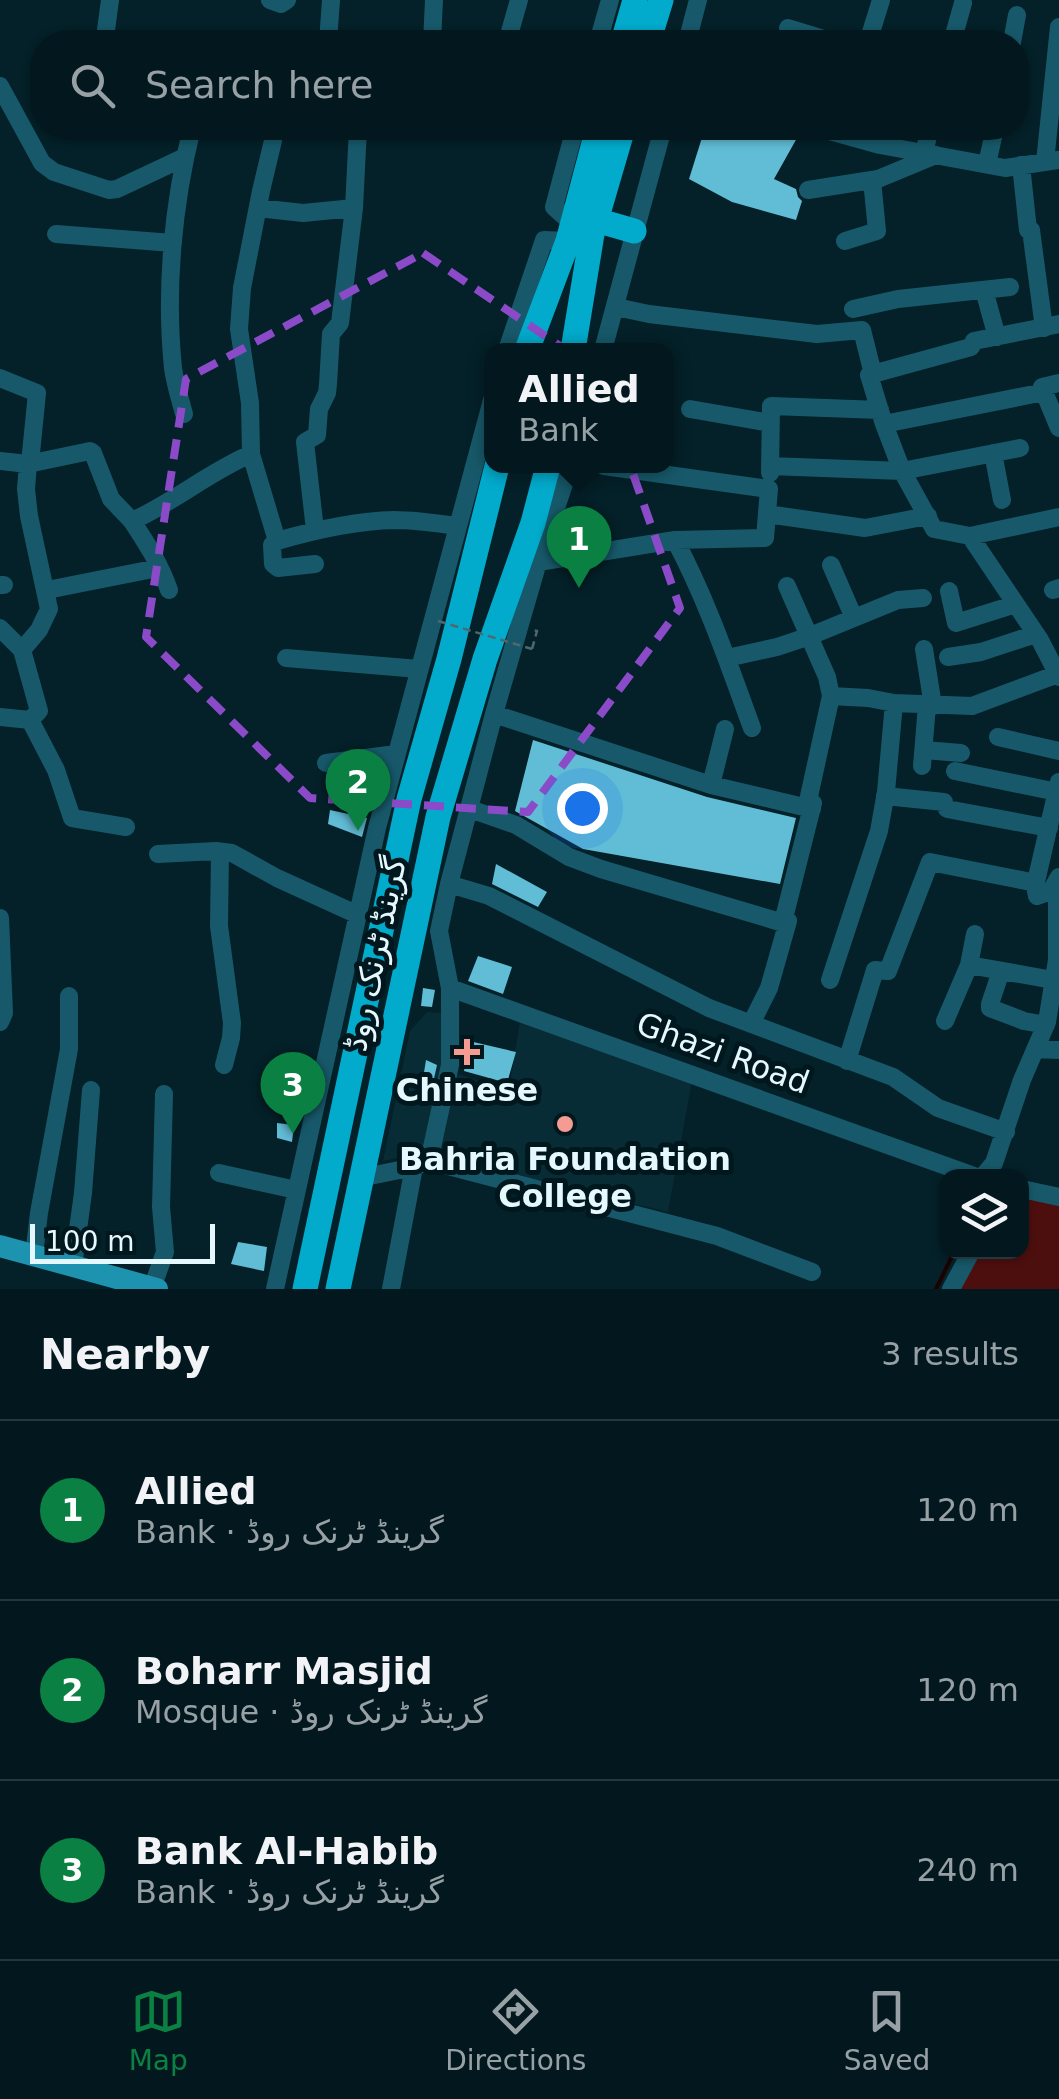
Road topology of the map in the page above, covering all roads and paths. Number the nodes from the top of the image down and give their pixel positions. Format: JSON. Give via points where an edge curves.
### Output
{"nodes":[{"id":1,"x":110,"y":0,"type":"edge"},
{"id":2,"x":270,"y":0,"type":"edge"},
{"id":3,"x":287,"y":0,"type":"edge"},
{"id":4,"x":331,"y":0,"type":"edge"},
{"id":5,"x":434,"y":0,"type":"edge"},
{"id":6,"x":519,"y":0,"type":"edge"},
{"id":7,"x":610,"y":0,"type":"edge"},
{"id":8,"x":635,"y":0,"type":"edge"},
{"id":9,"x":661,"y":0,"type":"edge"},
{"id":10,"x":698,"y":0,"type":"edge"},
{"id":11,"x":880,"y":0,"type":"edge"},
{"id":12,"x":962,"y":3,"type":"dead end"},
{"id":13,"x":1018,"y":16,"type":"dead end"},
{"id":14,"x":1059,"y":27,"type":"edge"},
{"id":15,"x":788,"y":28,"type":"dead end"},
{"id":16,"x":106,"y":30,"type":"dead end"},
{"id":17,"x":329,"y":30,"type":"edge"},
{"id":18,"x":433,"y":30,"type":"edge"},
{"id":19,"x":510,"y":30,"type":"edge"},
{"id":20,"x":601,"y":30,"type":"edge"},
{"id":21,"x":626,"y":30,"type":"edge"},
{"id":22,"x":652,"y":30,"type":"edge"},
{"id":23,"x":690,"y":30,"type":"edge"},
{"id":24,"x":795,"y":30,"type":"edge"},
{"id":25,"x":871,"y":30,"type":"edge"},
{"id":26,"x":955,"y":30,"type":"edge"},
{"id":27,"x":1015,"y":30,"type":"edge"},
{"id":28,"x":0,"y":86,"type":"edge"},
{"id":29,"x":189,"y":140,"type":"edge"},
{"id":30,"x":273,"y":140,"type":"edge"},
{"id":31,"x":357,"y":140,"type":"edge"},
{"id":32,"x":575,"y":140,"type":"edge"},
{"id":33,"x":595,"y":140,"type":"edge"},
{"id":34,"x":617,"y":140,"type":"edge"},
{"id":35,"x":661,"y":140,"type":"edge"},
{"id":36,"x":866,"y":140,"type":"edge"},
{"id":37,"x":930,"y":140,"type":"edge"},
{"id":38,"x":993,"y":140,"type":"edge"},
{"id":39,"x":930,"y":154,"type":"junction"},
{"id":40,"x":185,"y":156,"type":"junction"},
{"id":41,"x":1052,"y":161,"type":"edge"},
{"id":42,"x":988,"y":164,"type":"junction"},
{"id":43,"x":1021,"y":166,"type":"junction"},
{"id":44,"x":872,"y":180,"type":"junction"},
{"id":45,"x":808,"y":190,"type":"dead end"},
{"id":46,"x":258,"y":208,"type":"junction"},
{"id":47,"x":354,"y":208,"type":"junction"},
{"id":48,"x":571,"y":228,"type":"junction"},
{"id":49,"x":634,"y":231,"type":"junction"},
{"id":50,"x":56,"y":234,"type":"dead end"},
{"id":51,"x":845,"y":241,"type":"dead end"},
{"id":52,"x":173,"y":243,"type":"junction"},
{"id":53,"x":560,"y":267,"type":"junction"},
{"id":54,"x":1010,"y":287,"type":"dead end"},
{"id":55,"x":984,"y":290,"type":"junction"},
{"id":56,"x":616,"y":307,"type":"junction"},
{"id":57,"x":852,"y":309,"type":"dead end"},
{"id":58,"x":1052,"y":326,"type":"edge"},
{"id":59,"x":997,"y":337,"type":"junction"},
{"id":60,"x":511,"y":343,"type":"edge"},
{"id":61,"x":529,"y":343,"type":"edge"},
{"id":62,"x":540,"y":343,"type":"edge"},
{"id":63,"x":559,"y":343,"type":"edge"},
{"id":64,"x":574,"y":343,"type":"edge"},
{"id":65,"x":605,"y":343,"type":"edge"},
{"id":66,"x":871,"y":375,"type":"junction"},
{"id":67,"x":0,"y":378,"type":"edge"},
{"id":68,"x":1052,"y":388,"type":"edge"},
{"id":69,"x":690,"y":409,"type":"dead end"},
{"id":70,"x":184,"y":414,"type":"dead end"},
{"id":71,"x":882,"y":417,"type":"junction"},
{"id":72,"x":770,"y":422,"type":"junction"},
{"id":73,"x":484,"y":428,"type":"edge"},
{"id":74,"x":1059,"y":428,"type":"edge"},
{"id":75,"x":1020,"y":448,"type":"dead end"},
{"id":76,"x":251,"y":454,"type":"junction"},
{"id":77,"x":993,"y":454,"type":"junction"},
{"id":78,"x":0,"y":461,"type":"edge"},
{"id":79,"x":29,"y":464,"type":"junction"},
{"id":80,"x":770,"y":466,"type":"junction"},
{"id":81,"x":902,"y":471,"type":"junction"},
{"id":82,"x":495,"y":473,"type":"edge"},
{"id":83,"x":508,"y":473,"type":"edge"},
{"id":84,"x":531,"y":473,"type":"edge"},
{"id":85,"x":546,"y":473,"type":"edge"},
{"id":86,"x":568,"y":473,"type":"edge"},
{"id":87,"x":657,"y":473,"type":"edge"},
{"id":88,"x":770,"y":488,"type":"junction"},
{"id":89,"x":1002,"y":500,"type":"dead end"},
{"id":90,"x":767,"y":514,"type":"junction"},
{"id":91,"x":928,"y":516,"type":"junction"},
{"id":92,"x":1059,"y":517,"type":"edge"},
{"id":93,"x":132,"y":521,"type":"junction"},
{"id":94,"x":456,"y":526,"type":"junction"},
{"id":95,"x":315,"y":530,"type":"junction"},
{"id":96,"x":976,"y":534,"type":"junction"},
{"id":97,"x":675,"y":540,"type":"junction"},
{"id":98,"x":278,"y":541,"type":"junction"},
{"id":99,"x":538,"y":562,"type":"junction"},
{"id":100,"x":315,"y":564,"type":"dead end"},
{"id":101,"x":831,"y":565,"type":"dead end"},
{"id":102,"x":158,"y":568,"type":"junction"},
{"id":103,"x":788,"y":586,"type":"dead end"},
{"id":104,"x":47,"y":590,"type":"junction"},
{"id":105,"x":169,"y":590,"type":"dead end"},
{"id":106,"x":949,"y":591,"type":"dead end"},
{"id":107,"x":923,"y":598,"type":"dead end"},
{"id":108,"x":1016,"y":604,"type":"junction"},
{"id":109,"x":854,"y":618,"type":"junction"},
{"id":110,"x":438,"y":621,"type":"dead end"},
{"id":111,"x":0,"y":628,"type":"edge"},
{"id":112,"x":537,"y":632,"type":"dead end"},
{"id":113,"x":810,"y":636,"type":"junction"},
{"id":114,"x":1046,"y":637,"type":"edge"},
{"id":115,"x":924,"y":648,"type":"dead end"},
{"id":116,"x":22,"y":650,"type":"junction"},
{"id":117,"x":948,"y":657,"type":"dead end"},
{"id":118,"x":286,"y":658,"type":"dead end"},
{"id":119,"x":727,"y":658,"type":"junction"},
{"id":120,"x":449,"y":660,"type":"junction"},
{"id":121,"x":486,"y":660,"type":"junction"},
{"id":122,"x":419,"y":669,"type":"junction"},
{"id":123,"x":1058,"y":676,"type":"edge"},
{"id":124,"x":831,"y":696,"type":"junction"},
{"id":125,"x":894,"y":703,"type":"junction"},
{"id":126,"x":930,"y":705,"type":"junction"},
{"id":127,"x":494,"y":714,"type":"junction"},
{"id":128,"x":0,"y":717,"type":"edge"},
{"id":129,"x":30,"y":720,"type":"junction"},
{"id":130,"x":752,"y":728,"type":"dead end"},
{"id":131,"x":725,"y":730,"type":"dead end"},
{"id":132,"x":998,"y":737,"type":"dead end"},
{"id":133,"x":1059,"y":751,"type":"edge"},
{"id":134,"x":396,"y":754,"type":"junction"},
{"id":135,"x":326,"y":763,"type":"dead end"},
{"id":136,"x":711,"y":785,"type":"junction"},
{"id":137,"x":1058,"y":787,"type":"edge"},
{"id":138,"x":885,"y":796,"type":"junction"},
{"id":139,"x":812,"y":809,"type":"junction"},
{"id":140,"x":470,"y":810,"type":"junction"},
{"id":141,"x":126,"y":826,"type":"dead end"},
{"id":142,"x":1049,"y":828,"type":"junction"},
{"id":143,"x":220,"y":852,"type":"junction"},
{"id":144,"x":158,"y":854,"type":"dead end"},
{"id":145,"x":1058,"y":878,"type":"edge"},
{"id":146,"x":449,"y":884,"type":"junction"},
{"id":147,"x":1037,"y":889,"type":"junction"},
{"id":148,"x":356,"y":914,"type":"junction"},
{"id":149,"x":0,"y":918,"type":"edge"},
{"id":150,"x":787,"y":924,"type":"junction"},
{"id":151,"x":974,"y":934,"type":"dead end"},
{"id":152,"x":1058,"y":959,"type":"edge"},
{"id":153,"x":968,"y":965,"type":"junction"},
{"id":154,"x":1001,"y":971,"type":"junction"},
{"id":155,"x":830,"y":980,"type":"dead end"},
{"id":156,"x":1053,"y":980,"type":"junction"},
{"id":157,"x":450,"y":988,"type":"junction"},
{"id":158,"x":69,"y":996,"type":"dead end"},
{"id":159,"x":945,"y":1021,"type":"dead end"},
{"id":160,"x":0,"y":1022,"type":"edge"},
{"id":161,"x":751,"y":1024,"type":"junction"},
{"id":162,"x":1046,"y":1024,"type":"junction"},
{"id":163,"x":1035,"y":1049,"type":"junction"},
{"id":164,"x":1059,"y":1050,"type":"edge"},
{"id":165,"x":847,"y":1061,"type":"junction"},
{"id":166,"x":224,"y":1066,"type":"dead end"},
{"id":167,"x":91,"y":1090,"type":"dead end"},
{"id":168,"x":164,"y":1094,"type":"dead end"},
{"id":169,"x":1006,"y":1132,"type":"junction"},
{"id":170,"x":422,"y":1164,"type":"junction"},
{"id":171,"x":954,"y":1169,"type":"edge"},
{"id":172,"x":989,"y":1169,"type":"edge"},
{"id":173,"x":219,"y":1172,"type":"dead end"},
{"id":174,"x":360,"y":1178,"type":"junction"},
{"id":175,"x":296,"y":1190,"type":"junction"},
{"id":176,"x":1029,"y":1191,"type":"edge"},
{"id":177,"x":1059,"y":1197,"type":"edge"},
{"id":178,"x":0,"y":1246,"type":"edge"},
{"id":179,"x":34,"y":1256,"type":"junction"},
{"id":180,"x":967,"y":1259,"type":"edge"},
{"id":181,"x":73,"y":1266,"type":"junction"},
{"id":182,"x":812,"y":1272,"type":"dead end"},
{"id":183,"x":102,"y":1282,"type":"edge"},
{"id":184,"x":155,"y":1288,"type":"edge"},
{"id":185,"x":274,"y":1289,"type":"edge"},
{"id":186,"x":306,"y":1289,"type":"edge"},
{"id":187,"x":338,"y":1289,"type":"edge"},
{"id":188,"x":391,"y":1289,"type":"edge"},
{"id":189,"x":951,"y":1289,"type":"edge"}],
"edges":[{"from":1,"to":16,"type":"street"},
{"from":2,"to":3,"type":"street"},
{"from":4,"to":17,"type":"street"},
{"from":5,"to":18,"type":"street"},
{"from":6,"to":19,"type":"street"},
{"from":7,"to":20,"type":"street"},
{"from":8,"to":21,"type":"highway"},
{"from":9,"to":22,"type":"highway"},
{"from":10,"to":23,"type":"street"},
{"from":11,"to":25,"type":"street"},
{"from":12,"to":26,"type":"street"},
{"from":13,"to":27,"type":"street"},
{"from":14,"to":41,"type":"street"},
{"from":15,"to":24,"type":"street"},
{"from":28,"to":40,"type":"street","via":[[42,163],[54,172],[109,190]]},
{"from":29,"to":40,"type":"street"},
{"from":30,"to":46,"type":"street"},
{"from":31,"to":47,"type":"street"},
{"from":32,"to":48,"type":"street"},
{"from":33,"to":48,"type":"highway"},
{"from":34,"to":48,"type":"highway"},
{"from":35,"to":49,"type":"street"},
{"from":36,"to":39,"type":"street"},
{"from":37,"to":39,"type":"street"},
{"from":38,"to":42,"type":"street"},
{"from":39,"to":42,"type":"street"},
{"from":39,"to":44,"type":"street"},
{"from":40,"to":52,"type":"street"},
{"from":41,"to":43,"type":"street"},
{"from":42,"to":43,"type":"street"},
{"from":43,"to":58,"type":"street","via":[[1028,230]]},
{"from":44,"to":45,"type":"street"},
{"from":44,"to":51,"type":"street","via":[[877,230]]},
{"from":46,"to":47,"type":"street"},
{"from":46,"to":76,"type":"street","via":[[239,329]]},
{"from":47,"to":95,"type":"street","via":[[327,393],[316,437],[305,442]]},
{"from":48,"to":49,"type":"highway"},
{"from":48,"to":53,"type":"highway"},
{"from":48,"to":60,"type":"street"},
{"from":48,"to":63,"type":"highway"},
{"from":48,"to":64,"type":"highway"},
{"from":49,"to":56,"type":"street"},
{"from":50,"to":52,"type":"street"},
{"from":52,"to":70,"type":"street","via":[[173,371]]},
{"from":53,"to":61,"type":"highway"},
{"from":53,"to":62,"type":"highway"},
{"from":54,"to":55,"type":"street"},
{"from":55,"to":57,"type":"street"},
{"from":55,"to":59,"type":"street"},
{"from":56,"to":65,"type":"street"},
{"from":56,"to":66,"type":"street","via":[[817,334],[862,330]]},
{"from":58,"to":59,"type":"street"},
{"from":59,"to":66,"type":"street"},
{"from":66,"to":71,"type":"street"},
{"from":67,"to":79,"type":"street","via":[[37,393]]},
{"from":68,"to":71,"type":"street"},
{"from":68,"to":74,"type":"street"},
{"from":69,"to":72,"type":"street"},
{"from":71,"to":72,"type":"street","via":[[771,406]]},
{"from":71,"to":81,"type":"street"},
{"from":72,"to":80,"type":"street"},
{"from":73,"to":94,"type":"street"},
{"from":75,"to":77,"type":"street"},
{"from":76,"to":93,"type":"street"},
{"from":76,"to":98,"type":"street"},
{"from":77,"to":81,"type":"street"},
{"from":77,"to":89,"type":"street"},
{"from":78,"to":79,"type":"street"},
{"from":79,"to":93,"type":"street","via":[[93,453],[111,499]]},
{"from":79,"to":104,"type":"street","via":[[29,516]]},
{"from":80,"to":81,"type":"street"},
{"from":80,"to":88,"type":"street"},
{"from":81,"to":91,"type":"street"},
{"from":82,"to":120,"type":"highway","name":"گرینڈ ٹرنک روڈ"},
{"from":83,"to":120,"type":"highway"},
{"from":84,"to":121,"type":"highway"},
{"from":85,"to":121,"type":"highway","name":"گرینڈ ٹرنک روڈ"},
{"from":86,"to":99,"type":"street"},
{"from":87,"to":88,"type":"street"},
{"from":88,"to":90,"type":"street"},
{"from":90,"to":91,"type":"street","via":[[865,528]]},
{"from":90,"to":97,"type":"street","via":[[765,538]]},
{"from":91,"to":96,"type":"street","via":[[934,529]]},
{"from":92,"to":96,"type":"street"},
{"from":93,"to":102,"type":"street"},
{"from":94,"to":95,"type":"street","via":[[393,520]]},
{"from":94,"to":122,"type":"street"},
{"from":95,"to":98,"type":"street"},
{"from":96,"to":108,"type":"street"},
{"from":97,"to":99,"type":"street"},
{"from":97,"to":119,"type":"street"},
{"from":98,"to":100,"type":"street","via":[[272,546],[275,567]]},
{"from":99,"to":127,"type":"street"},
{"from":101,"to":109,"type":"street"},
{"from":102,"to":104,"type":"street"},
{"from":102,"to":105,"type":"street"},
{"from":103,"to":113,"type":"street"},
{"from":104,"to":116,"type":"street","via":[[49,609]]},
{"from":106,"to":108,"type":"street","via":[[956,622]]},
{"from":107,"to":109,"type":"street","via":[[898,600]]},
{"from":108,"to":114,"type":"street"},
{"from":109,"to":113,"type":"street"},
{"from":110,"to":112,"type":"path","bridge":true,"via":[[532,649]]},
{"from":111,"to":116,"type":"street"},
{"from":113,"to":119,"type":"street"},
{"from":113,"to":124,"type":"street"},
{"from":114,"to":117,"type":"street"},
{"from":114,"to":123,"type":"street"},
{"from":115,"to":126,"type":"street"},
{"from":116,"to":129,"type":"street","via":[[39,711]]},
{"from":118,"to":122,"type":"street"},
{"from":119,"to":130,"type":"street"},
{"from":120,"to":186,"type":"highway","name":"گرینڈ ٹرنک روڈ","via":[[408,800]]},
{"from":121,"to":174,"type":"highway","name":"گرینڈ ٹرنک روڈ","via":[[438,817]]},
{"from":122,"to":134,"type":"street"},
{"from":123,"to":126,"type":"street","via":[[972,706]]},
{"from":124,"to":125,"type":"street"},
{"from":124,"to":139,"type":"street","via":[[808,801]]},
{"from":125,"to":126,"type":"street"},
{"from":125,"to":138,"type":"street"},
{"from":126,"to":137,"type":"street","via":[[923,758]]},
{"from":127,"to":136,"type":"street"},
{"from":127,"to":140,"type":"street"},
{"from":128,"to":129,"type":"street"},
{"from":129,"to":141,"type":"street","via":[[72,818]]},
{"from":131,"to":136,"type":"street"},
{"from":132,"to":133,"type":"street"},
{"from":134,"to":135,"type":"street"},
{"from":134,"to":148,"type":"street"},
{"from":136,"to":139,"type":"street"},
{"from":137,"to":142,"type":"street"},
{"from":138,"to":142,"type":"street"},
{"from":138,"to":155,"type":"street"},
{"from":139,"to":150,"type":"street"},
{"from":140,"to":146,"type":"street"},
{"from":140,"to":150,"type":"street","via":[[516,825],[600,870]]},
{"from":142,"to":147,"type":"street"},
{"from":143,"to":144,"type":"street"},
{"from":143,"to":148,"type":"street"},
{"from":143,"to":166,"type":"street","via":[[219,926],[232,1023]]},
{"from":145,"to":147,"type":"street","via":[[1051,892]]},
{"from":145,"to":152,"type":"street"},
{"from":146,"to":157,"type":"street","via":[[440,932]]},
{"from":146,"to":161,"type":"street","via":[[489,896]]},
{"from":147,"to":165,"type":"street","via":[[930,862],[888,971],[875,970]]},
{"from":148,"to":175,"type":"street"},
{"from":149,"to":160,"type":"street"},
{"from":150,"to":161,"type":"street"},
{"from":151,"to":153,"type":"street"},
{"from":152,"to":156,"type":"street"},
{"from":153,"to":154,"type":"street"},
{"from":153,"to":159,"type":"street"},
{"from":154,"to":156,"type":"street"},
{"from":154,"to":162,"type":"street","via":[[990,1008]]},
{"from":156,"to":162,"type":"street"},
{"from":157,"to":170,"type":"street","via":[[450,1065]]},
{"from":157,"to":171,"type":"street","name":"Ghazi Road"},
{"from":158,"to":179,"type":"street","via":[[70,1049]]},
{"from":161,"to":165,"type":"street"},
{"from":162,"to":163,"type":"street"},
{"from":163,"to":164,"type":"street"},
{"from":163,"to":169,"type":"street"},
{"from":165,"to":169,"type":"street","via":[[893,1078],[938,1108]]},
{"from":167,"to":181,"type":"street"},
{"from":168,"to":184,"type":"street","via":[[165,1252]]},
{"from":169,"to":172,"type":"street"},
{"from":170,"to":174,"type":"street"},
{"from":170,"to":182,"type":"street","via":[[718,1236]]},
{"from":170,"to":188,"type":"street"},
{"from":173,"to":175,"type":"street"},
{"from":174,"to":187,"type":"highway","name":"گرینڈ ٹرنک روڈ"},
{"from":175,"to":185,"type":"street"},
{"from":176,"to":177,"type":"street"},
{"from":178,"to":179,"type":"main road"},
{"from":179,"to":181,"type":"main road"},
{"from":180,"to":189,"type":"street"},
{"from":181,"to":183,"type":"main road"},
{"from":183,"to":184,"type":"main road"}]}
